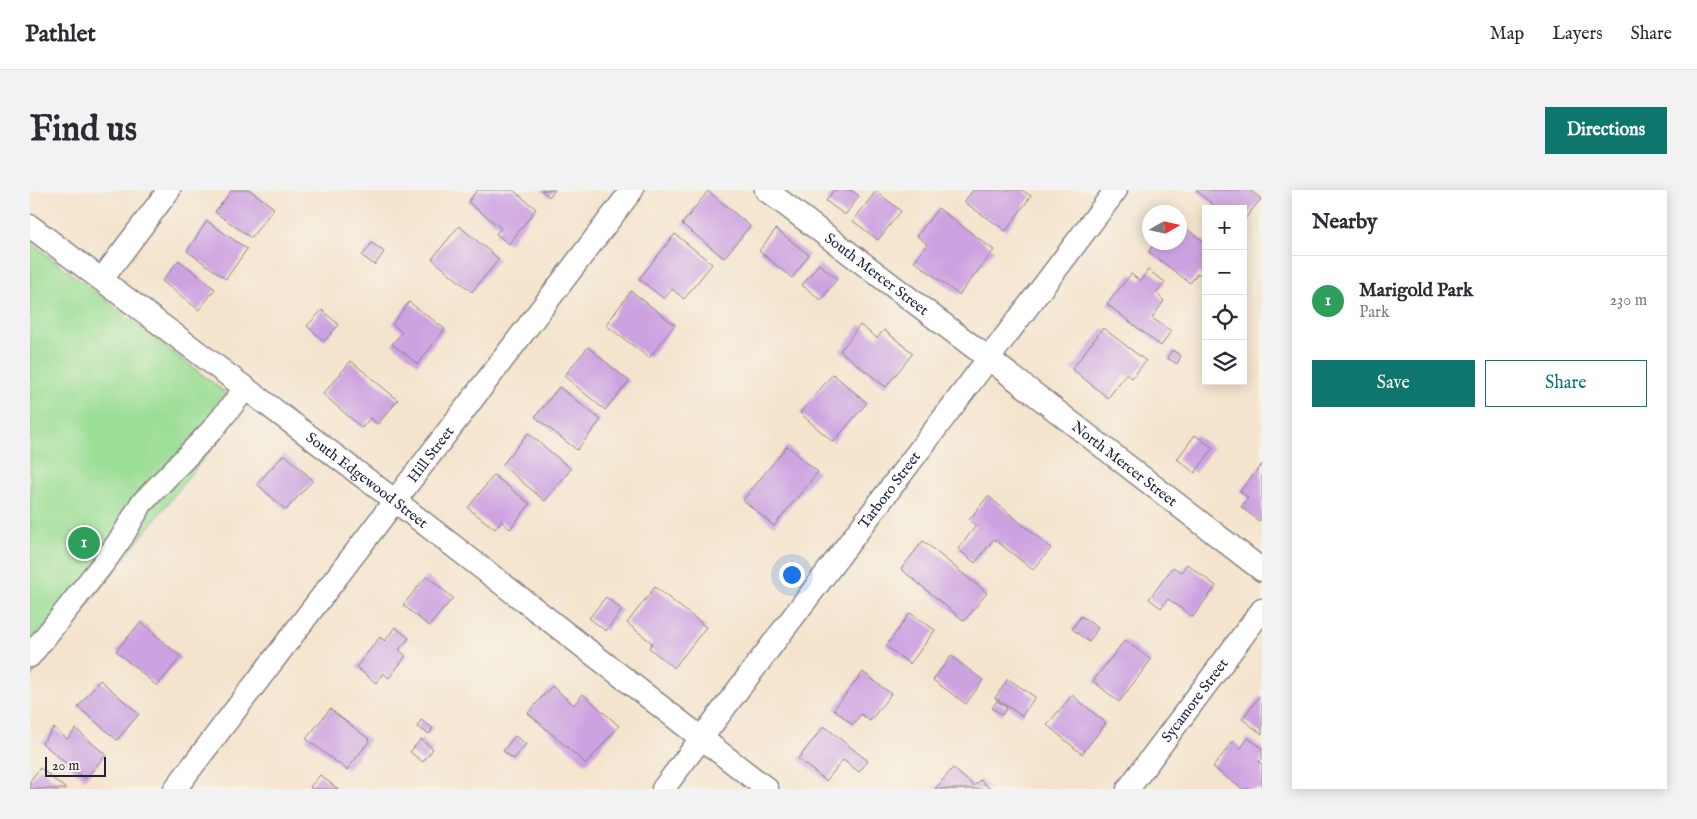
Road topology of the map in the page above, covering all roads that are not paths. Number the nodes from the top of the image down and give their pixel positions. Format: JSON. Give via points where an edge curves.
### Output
{"nodes":[{"id":1,"x":169,"y":190,"type":"edge"},
{"id":2,"x":632,"y":190,"type":"edge"},
{"id":3,"x":766,"y":190,"type":"edge"},
{"id":4,"x":1116,"y":190,"type":"edge"},
{"id":5,"x":30,"y":226,"type":"edge"},
{"id":6,"x":102,"y":279,"type":"junction"},
{"id":7,"x":988,"y":358,"type":"junction"},
{"id":8,"x":246,"y":388,"type":"junction"},
{"id":9,"x":394,"y":500,"type":"junction"},
{"id":10,"x":1262,"y":570,"type":"edge"},
{"id":11,"x":1262,"y":610,"type":"edge"},
{"id":12,"x":30,"y":656,"type":"edge"},
{"id":13,"x":702,"y":739,"type":"junction"},
{"id":14,"x":175,"y":789,"type":"edge"},
{"id":15,"x":663,"y":789,"type":"edge"},
{"id":16,"x":767,"y":789,"type":"edge"},
{"id":17,"x":1128,"y":789,"type":"edge"}],
"edges":[{"from":1,"to":6,"type":"street"},
{"from":2,"to":9,"type":"street","name":"Hill Street"},
{"from":3,"to":7,"type":"street","name":"South Mercer Street"},
{"from":4,"to":7,"type":"street","name":"Tarboro Street"},
{"from":5,"to":6,"type":"street","name":"South Edgewood Street"},
{"from":6,"to":8,"type":"street","name":"South Edgewood Street"},
{"from":7,"to":10,"type":"street","name":"North Mercer Street"},
{"from":7,"to":13,"type":"street","name":"Tarboro Street"},
{"from":8,"to":9,"type":"street","name":"South Edgewood Street"},
{"from":8,"to":12,"type":"street","via":[[212,430],[141,504],[102,566]]},
{"from":9,"to":13,"type":"street","name":"South Edgewood Street"},
{"from":9,"to":14,"type":"street","name":"Hill Street"},
{"from":11,"to":17,"type":"street","name":"Sycamore Street"},
{"from":13,"to":15,"type":"street","name":"Tarboro Street"},
{"from":13,"to":16,"type":"street","name":"South Edgewood Street"}]}
